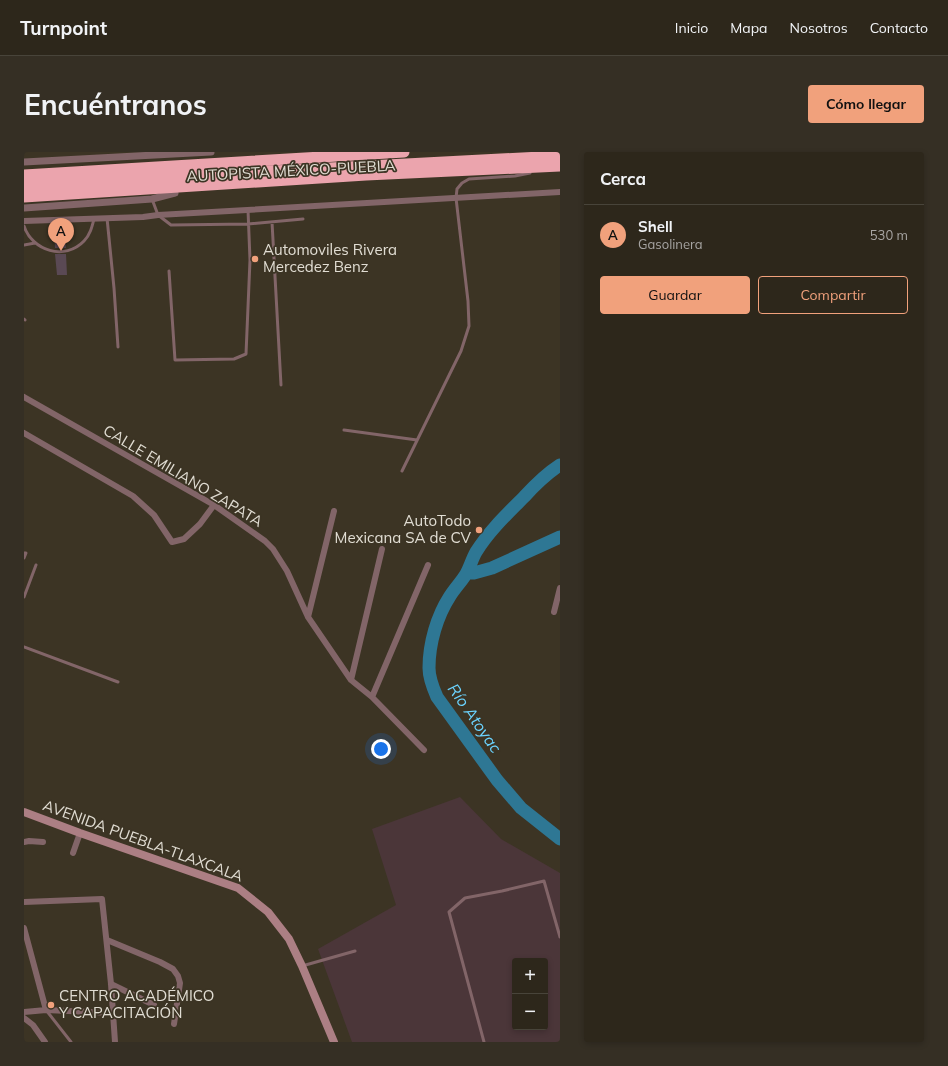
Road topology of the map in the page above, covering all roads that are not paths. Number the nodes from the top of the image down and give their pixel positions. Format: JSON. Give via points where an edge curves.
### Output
{"nodes":[{"id":1,"x":210,"y":152,"type":"edge"},
{"id":2,"x":404,"y":152,"type":"edge"},
{"id":3,"x":150,"y":154,"type":"edge"},
{"id":4,"x":100,"y":155,"type":"edge"},
{"id":5,"x":121,"y":155,"type":"edge"},
{"id":6,"x":84,"y":156,"type":"edge"},
{"id":7,"x":560,"y":156,"type":"edge"},
{"id":8,"x":24,"y":162,"type":"edge"},
{"id":9,"x":560,"y":166,"type":"edge"},
{"id":10,"x":560,"y":172,"type":"edge"},
{"id":11,"x":530,"y":173,"type":"junction"},
{"id":12,"x":24,"y":175,"type":"edge"},
{"id":13,"x":24,"y":186,"type":"edge"},
{"id":14,"x":560,"y":192,"type":"edge"},
{"id":15,"x":175,"y":193,"type":"junction"},
{"id":16,"x":24,"y":197,"type":"edge"},
{"id":17,"x":456,"y":198,"type":"junction"},
{"id":18,"x":152,"y":199,"type":"junction"},
{"id":19,"x":24,"y":203,"type":"edge"},
{"id":20,"x":24,"y":208,"type":"edge"},
{"id":21,"x":248,"y":210,"type":"junction"},
{"id":22,"x":158,"y":215,"type":"junction"},
{"id":23,"x":94,"y":218,"type":"junction"},
{"id":24,"x":107,"y":218,"type":"junction"},
{"id":25,"x":302,"y":219,"type":"dead end"},
{"id":26,"x":24,"y":221,"type":"edge"},
{"id":27,"x":272,"y":222,"type":"junction"},
{"id":28,"x":248,"y":224,"type":"junction"},
{"id":29,"x":24,"y":226,"type":"edge"},
{"id":30,"x":35,"y":243,"type":"junction"},
{"id":31,"x":24,"y":245,"type":"edge"},
{"id":32,"x":170,"y":271,"type":"dead end"},
{"id":33,"x":118,"y":347,"type":"dead end"},
{"id":34,"x":281,"y":385,"type":"dead end"},
{"id":35,"x":24,"y":397,"type":"edge"},
{"id":36,"x":344,"y":430,"type":"dead end"},
{"id":37,"x":24,"y":434,"type":"edge"},
{"id":38,"x":417,"y":440,"type":"junction"},
{"id":39,"x":402,"y":471,"type":"dead end"},
{"id":40,"x":214,"y":505,"type":"junction"},
{"id":41,"x":334,"y":511,"type":"dead end"},
{"id":42,"x":382,"y":549,"type":"dead end"},
{"id":43,"x":24,"y":553,"type":"edge"},
{"id":44,"x":24,"y":558,"type":"edge"},
{"id":45,"x":36,"y":565,"type":"dead end"},
{"id":46,"x":428,"y":565,"type":"dead end"},
{"id":47,"x":560,"y":588,"type":"edge"},
{"id":48,"x":24,"y":597,"type":"edge"},
{"id":49,"x":554,"y":612,"type":"dead end"},
{"id":50,"x":308,"y":617,"type":"junction"},
{"id":51,"x":24,"y":647,"type":"edge"},
{"id":52,"x":351,"y":680,"type":"junction"},
{"id":53,"x":118,"y":682,"type":"dead end"},
{"id":54,"x":372,"y":697,"type":"junction"},
{"id":55,"x":424,"y":750,"type":"dead end"},
{"id":56,"x":24,"y":812,"type":"edge"},
{"id":57,"x":80,"y":834,"type":"junction"},
{"id":58,"x":24,"y":842,"type":"edge"},
{"id":59,"x":42,"y":842,"type":"dead end"},
{"id":60,"x":73,"y":853,"type":"dead end"},
{"id":61,"x":24,"y":902,"type":"edge"},
{"id":62,"x":24,"y":928,"type":"edge"},
{"id":63,"x":560,"y":937,"type":"edge"},
{"id":64,"x":107,"y":940,"type":"junction"},
{"id":65,"x":355,"y":951,"type":"dead end"},
{"id":66,"x":302,"y":966,"type":"junction"},
{"id":67,"x":111,"y":984,"type":"junction"},
{"id":68,"x":154,"y":1005,"type":"dead end"},
{"id":69,"x":46,"y":1010,"type":"junction"},
{"id":70,"x":24,"y":1012,"type":"edge"},
{"id":71,"x":113,"y":1013,"type":"junction"},
{"id":72,"x":24,"y":1018,"type":"edge"},
{"id":73,"x":174,"y":1024,"type":"dead end"},
{"id":74,"x":45,"y":1042,"type":"edge"},
{"id":75,"x":71,"y":1042,"type":"edge"},
{"id":76,"x":115,"y":1042,"type":"edge"},
{"id":77,"x":334,"y":1042,"type":"edge"},
{"id":78,"x":484,"y":1042,"type":"edge"}],
"edges":[{"from":1,"to":3,"type":"street"},
{"from":2,"to":12,"type":"highway","name":"AUTOPISTA MÉXICO-PUEBLA"},
{"from":3,"to":5,"type":"street"},
{"from":4,"to":5,"type":"street"},
{"from":4,"to":6,"type":"street"},
{"from":6,"to":8,"type":"street"},
{"from":7,"to":13,"type":"highway"},
{"from":9,"to":16,"type":"highway","via":[[366,175]]},
{"from":10,"to":11,"type":"highway","name":"AUTOPISTA MÉXICO-PUEBLA"},
{"from":11,"to":15,"type":"highway","name":"AUTOPISTA MÉXICO-PUEBLA"},
{"from":11,"to":17,"type":"lane","via":[[469,179],[457,189]]},
{"from":14,"to":17,"type":"street"},
{"from":15,"to":18,"type":"street"},
{"from":15,"to":19,"type":"highway","name":"AUTOPISTA MÉXICO-PUEBLA"},
{"from":17,"to":21,"type":"street"},
{"from":17,"to":38,"type":"lane","via":[[469,326],[461,351]]},
{"from":18,"to":20,"type":"street"},
{"from":18,"to":22,"type":"lane"},
{"from":21,"to":22,"type":"street"},
{"from":21,"to":28,"type":"lane"},
{"from":22,"to":24,"type":"street"},
{"from":22,"to":28,"type":"lane","via":[[171,226]]},
{"from":23,"to":24,"type":"street"},
{"from":23,"to":26,"type":"street"},
{"from":23,"to":30,"type":"lane","via":[[88,236],[68,251],[56,252]]},
{"from":24,"to":33,"type":"lane"},
{"from":25,"to":27,"type":"lane"},
{"from":27,"to":28,"type":"lane"},
{"from":27,"to":34,"type":"lane"},
{"from":28,"to":32,"type":"lane","via":[[250,260],[246,354],[234,359],[175,360]]},
{"from":29,"to":30,"type":"lane"},
{"from":30,"to":31,"type":"lane"},
{"from":35,"to":40,"type":"street","name":"CALLE EMILIANO ZAPATA"},
{"from":36,"to":38,"type":"lane"},
{"from":37,"to":40,"type":"street","via":[[133,496],[154,515],[172,542],[184,539],[200,524]]},
{"from":38,"to":39,"type":"lane"},
{"from":40,"to":50,"type":"street","name":"CALLE EMILIANO ZAPATA","via":[[273,549],[287,571]]},
{"from":41,"to":50,"type":"street"},
{"from":42,"to":52,"type":"street"},
{"from":43,"to":44,"type":"lane"},
{"from":45,"to":48,"type":"lane"},
{"from":46,"to":54,"type":"street"},
{"from":47,"to":49,"type":"street"},
{"from":50,"to":52,"type":"street","name":"CALLE EMILIANO ZAPATA"},
{"from":51,"to":53,"type":"lane"},
{"from":52,"to":54,"type":"street","name":"CALLE EMILIANO ZAPATA"},
{"from":54,"to":55,"type":"street","name":"CALLE EMILIANO ZAPATA"},
{"from":56,"to":57,"type":"main road","name":"AVENIDA PUEBLA-TLAXCALA"},
{"from":57,"to":60,"type":"street"},
{"from":57,"to":66,"type":"main road","name":"AVENIDA PUEBLA-TLAXCALA","via":[[238,888],[268,912],[289,940]]},
{"from":58,"to":59,"type":"street"},
{"from":61,"to":64,"type":"street","via":[[102,900]]},
{"from":62,"to":69,"type":"street"},
{"from":63,"to":78,"type":"lane","via":[[544,881],[465,898],[449,912]]},
{"from":64,"to":67,"type":"street"},
{"from":64,"to":73,"type":"street","via":[[173,969],[180,983]]},
{"from":65,"to":66,"type":"lane"},
{"from":66,"to":77,"type":"main road","name":"AVENIDA PUEBLA-TLAXCALA"},
{"from":67,"to":68,"type":"street"},
{"from":67,"to":71,"type":"street"},
{"from":69,"to":70,"type":"street"},
{"from":69,"to":71,"type":"street"},
{"from":69,"to":75,"type":"lane"},
{"from":71,"to":76,"type":"street"},
{"from":72,"to":74,"type":"street","via":[[33,1024]]}]}
